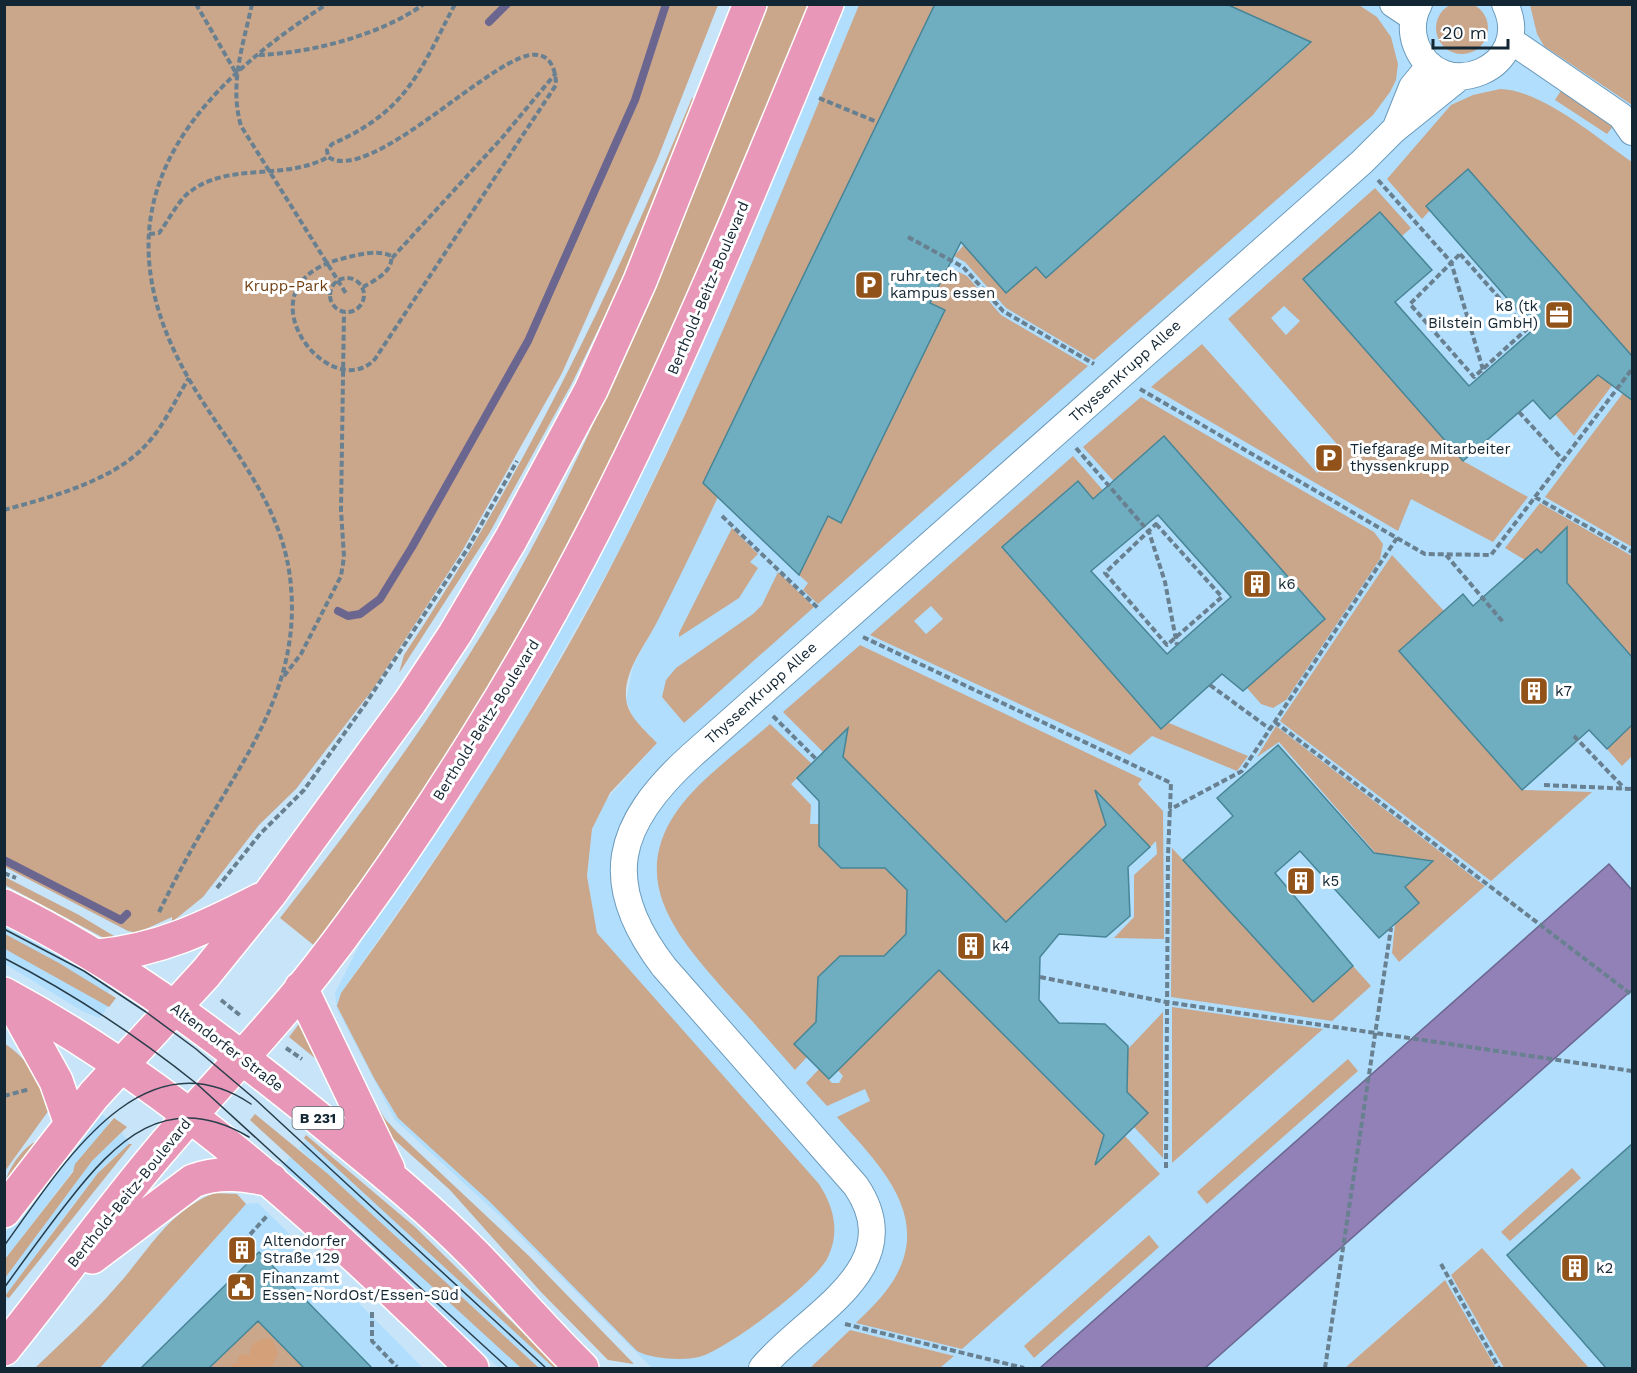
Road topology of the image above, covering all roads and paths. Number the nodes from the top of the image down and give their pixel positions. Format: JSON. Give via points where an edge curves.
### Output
{"nodes":[{"id":1,"x":196,"y":4,"type":"edge"},
{"id":2,"x":252,"y":4,"type":"edge"},
{"id":3,"x":424,"y":4,"type":"edge"},
{"id":4,"x":455,"y":4,"type":"edge"},
{"id":5,"x":750,"y":4,"type":"edge"},
{"id":6,"x":827,"y":4,"type":"edge"},
{"id":7,"x":1393,"y":4,"type":"edge"},
{"id":8,"x":1505,"y":4,"type":"edge"},
{"id":9,"x":324,"y":5,"type":"edge"},
{"id":10,"x":1416,"y":11,"type":"edge"},
{"id":11,"x":1510,"y":40,"type":"junction"},
{"id":12,"x":258,"y":56,"type":"junction"},
{"id":13,"x":1430,"y":65,"type":"junction"},
{"id":14,"x":236,"y":73,"type":"junction"},
{"id":15,"x":556,"y":73,"type":"junction"},
{"id":16,"x":1460,"y":77,"type":"junction"},
{"id":17,"x":824,"y":101,"type":"dead end"},
{"id":18,"x":877,"y":122,"type":"dead end"},
{"id":19,"x":1394,"y":130,"type":"junction"},
{"id":20,"x":1632,"y":132,"type":"edge"},
{"id":21,"x":328,"y":157,"type":"junction"},
{"id":22,"x":1362,"y":162,"type":"junction"},
{"id":23,"x":267,"y":172,"type":"junction"},
{"id":24,"x":149,"y":234,"type":"junction"},
{"id":25,"x":908,"y":237,"type":"dead end"},
{"id":26,"x":392,"y":258,"type":"junction"},
{"id":27,"x":1451,"y":262,"type":"junction"},
{"id":28,"x":326,"y":263,"type":"junction"},
{"id":29,"x":337,"y":281,"type":"junction"},
{"id":30,"x":363,"y":287,"type":"junction"},
{"id":31,"x":347,"y":295,"type":"dead end"},
{"id":32,"x":344,"y":312,"type":"junction"},
{"id":33,"x":1632,"y":369,"type":"edge"},
{"id":34,"x":344,"y":370,"type":"junction"},
{"id":35,"x":1484,"y":370,"type":"junction"},
{"id":36,"x":1119,"y":377,"type":"junction"},
{"id":37,"x":189,"y":378,"type":"junction"},
{"id":38,"x":1519,"y":412,"type":"dead end"},
{"id":39,"x":1059,"y":429,"type":"junction"},
{"id":40,"x":520,"y":456,"type":"dead end"},
{"id":41,"x":1563,"y":460,"type":"junction"},
{"id":42,"x":1535,"y":497,"type":"junction"},
{"id":43,"x":4,"y":510,"type":"edge"},
{"id":44,"x":722,"y":516,"type":"dead end"},
{"id":45,"x":1149,"y":532,"type":"junction"},
{"id":46,"x":1397,"y":538,"type":"junction"},
{"id":47,"x":1632,"y":552,"type":"edge"},
{"id":48,"x":1445,"y":554,"type":"junction"},
{"id":49,"x":1503,"y":622,"type":"dead end"},
{"id":50,"x":837,"y":625,"type":"junction"},
{"id":51,"x":1176,"y":638,"type":"junction"},
{"id":52,"x":1177,"y":645,"type":"dead end"},
{"id":53,"x":282,"y":679,"type":"junction"},
{"id":54,"x":1210,"y":685,"type":"dead end"},
{"id":55,"x":755,"y":699,"type":"junction"},
{"id":56,"x":1275,"y":722,"type":"junction"},
{"id":57,"x":1270,"y":729,"type":"junction"},
{"id":58,"x":1574,"y":736,"type":"dead end"},
{"id":59,"x":816,"y":759,"type":"dead end"},
{"id":60,"x":1544,"y":785,"type":"dead end"},
{"id":61,"x":1624,"y":788,"type":"junction"},
{"id":62,"x":1632,"y":789,"type":"edge"},
{"id":63,"x":1169,"y":810,"type":"junction"},
{"id":64,"x":215,"y":890,"type":"dead end"},
{"id":65,"x":269,"y":895,"type":"junction"},
{"id":66,"x":4,"y":906,"type":"edge"},
{"id":67,"x":156,"y":918,"type":"dead end"},
{"id":68,"x":1391,"y":928,"type":"dead end"},
{"id":69,"x":98,"y":956,"type":"junction"},
{"id":70,"x":1040,"y":977,"type":"dead end"},
{"id":71,"x":197,"y":983,"type":"junction"},
{"id":72,"x":302,"y":988,"type":"junction"},
{"id":73,"x":1631,"y":994,"type":"edge"},
{"id":74,"x":7,"y":995,"type":"edge"},
{"id":75,"x":1166,"y":1002,"type":"junction"},
{"id":76,"x":174,"y":1007,"type":"junction"},
{"id":77,"x":1375,"y":1032,"type":"junction"},
{"id":78,"x":265,"y":1033,"type":"junction"},
{"id":79,"x":295,"y":1054,"type":"dead end"},
{"id":80,"x":244,"y":1058,"type":"junction"},
{"id":81,"x":121,"y":1064,"type":"junction"},
{"id":82,"x":1632,"y":1071,"type":"edge"},
{"id":83,"x":33,"y":1089,"type":"dead end"},
{"id":84,"x":4,"y":1096,"type":"edge"},
{"id":85,"x":191,"y":1116,"type":"junction"},
{"id":86,"x":71,"y":1124,"type":"junction"},
{"id":87,"x":1166,"y":1168,"type":"dead end"},
{"id":88,"x":393,"y":1179,"type":"junction"},
{"id":89,"x":271,"y":1180,"type":"junction"},
{"id":90,"x":4,"y":1211,"type":"edge"},
{"id":91,"x":268,"y":1215,"type":"dead end"},
{"id":92,"x":244,"y":1241,"type":"dead end"},
{"id":93,"x":1441,"y":1264,"type":"dead end"},
{"id":94,"x":57,"y":1284,"type":"junction"},
{"id":95,"x":819,"y":1316,"type":"junction"},
{"id":96,"x":372,"y":1320,"type":"dead end"},
{"id":97,"x":4,"y":1348,"type":"edge"},
{"id":98,"x":761,"y":1366,"type":"edge"},
{"id":99,"x":585,"y":1367,"type":"edge"},
{"id":100,"x":398,"y":1368,"type":"edge"},
{"id":101,"x":472,"y":1368,"type":"edge"},
{"id":102,"x":1024,"y":1368,"type":"edge"},
{"id":103,"x":1325,"y":1368,"type":"edge"},
{"id":104,"x":1499,"y":1368,"type":"edge"}],
"edges":[{"from":1,"to":14,"type":"path"},
{"from":2,"to":14,"type":"path"},
{"from":3,"to":12,"type":"path","via":[[371,31],[319,46]]},
{"from":4,"to":21,"type":"path","via":[[428,57],[399,99],[376,122],[332,144],[327,150]]},
{"from":5,"to":65,"type":"main road","via":[[640,281],[591,390],[532,501],[477,598],[410,702]]},
{"from":6,"to":72,"type":"main road","name":"Berthold-Beitz-Boulevard","via":[[676,364],[575,569],[503,695],[424,820]]},
{"from":7,"to":10,"type":"street"},
{"from":8,"to":11,"type":"street","via":[[1511,23]]},
{"from":9,"to":12,"type":"path"},
{"from":10,"to":13,"type":"street","via":[[1416,44]]},
{"from":11,"to":16,"type":"street","via":[[1495,64],[1479,74]]},
{"from":11,"to":20,"type":"street","via":[[1621,116]]},
{"from":12,"to":14,"type":"path"},
{"from":13,"to":16,"type":"street","via":[[1444,74]]},
{"from":13,"to":19,"type":"street","name":"ThyssenKrupp Allee","via":[[1412,87]]},
{"from":14,"to":23,"type":"path","via":[[241,126]]},
{"from":14,"to":24,"type":"path","via":[[201,110],[167,159]]},
{"from":15,"to":21,"type":"path","via":[[545,58],[525,56],[383,147],[338,160]]},
{"from":15,"to":26,"type":"path"},
{"from":15,"to":34,"type":"path","via":[[554,91],[375,359],[359,370]]},
{"from":16,"to":19,"type":"street","name":"ThyssenKrupp Allee"},
{"from":17,"to":18,"type":"path"},
{"from":19,"to":22,"type":"street","name":"ThyssenKrupp Allee"},
{"from":21,"to":23,"type":"path","via":[[306,166]]},
{"from":22,"to":27,"type":"path"},
{"from":22,"to":36,"type":"street","name":"ThyssenKrupp Allee"},
{"from":23,"to":24,"type":"path","via":[[219,177],[186,195],[159,233]]},
{"from":23,"to":28,"type":"path"},
{"from":24,"to":37,"type":"path","via":[[153,289],[166,330]]},
{"from":25,"to":36,"type":"path","via":[[963,267],[1003,311]]},
{"from":26,"to":28,"type":"path","via":[[382,253]]},
{"from":26,"to":30,"type":"path","via":[[385,273]]},
{"from":27,"to":35,"type":"path"},
{"from":27,"to":35,"type":"path","via":[[1410,304],[1474,377]]},
{"from":27,"to":35,"type":"path","via":[[1460,254],[1527,329]]},
{"from":28,"to":29,"type":"path"},
{"from":28,"to":34,"type":"path","via":[[300,285],[291,311],[297,330],[312,351]]},
{"from":29,"to":30,"type":"path","via":[[351,278]]},
{"from":29,"to":31,"type":"path"},
{"from":29,"to":32,"type":"path","via":[[330,299]]},
{"from":30,"to":32,"type":"path","via":[[361,305],[352,312]]},
{"from":32,"to":34,"type":"path"},
{"from":33,"to":41,"type":"path"},
{"from":34,"to":53,"type":"path","via":[[341,576],[301,654]]},
{"from":36,"to":39,"type":"street","name":"ThyssenKrupp Allee"},
{"from":36,"to":46,"type":"path"},
{"from":37,"to":43,"type":"path","via":[[155,434],[112,471]]},
{"from":37,"to":53,"type":"path","via":[[260,488],[287,553],[292,589],[291,630]]},
{"from":38,"to":41,"type":"path"},
{"from":39,"to":45,"type":"path"},
{"from":39,"to":50,"type":"street","name":"ThyssenKrupp Allee"},
{"from":40,"to":64,"type":"path","via":[[468,548],[366,703],[304,790],[260,834]]},
{"from":41,"to":42,"type":"path"},
{"from":42,"to":47,"type":"path"},
{"from":42,"to":48,"type":"path","via":[[1491,555]]},
{"from":44,"to":50,"type":"path"},
{"from":45,"to":51,"type":"path","via":[[1165,582]]},
{"from":45,"to":51,"type":"path","via":[[1105,573],[1167,645]]},
{"from":45,"to":51,"type":"path","via":[[1156,524],[1222,597]]},
{"from":46,"to":48,"type":"path","via":[[1425,554]]},
{"from":46,"to":56,"type":"path"},
{"from":48,"to":49,"type":"path"},
{"from":50,"to":55,"type":"street","name":"ThyssenKrupp Allee"},
{"from":50,"to":63,"type":"path","via":[[1171,783]]},
{"from":51,"to":52,"type":"path"},
{"from":53,"to":67,"type":"path","via":[[265,724]]},
{"from":54,"to":57,"type":"path"},
{"from":55,"to":59,"type":"path"},
{"from":55,"to":95,"type":"street","name":"ThyssenKrupp Allee","via":[[669,776],[646,802],[629,836],[624,883],[639,929],[659,960],[856,1186],[868,1206],[870,1240],[864,1263],[849,1286]]},
{"from":56,"to":57,"type":"path"},
{"from":56,"to":73,"type":"path"},
{"from":57,"to":63,"type":"path","via":[[1242,771]]},
{"from":58,"to":61,"type":"path"},
{"from":60,"to":61,"type":"path"},
{"from":61,"to":62,"type":"path"},
{"from":63,"to":75,"type":"path"},
{"from":65,"to":69,"type":"main road","via":[[167,943]]},
{"from":65,"to":71,"type":"main road"},
{"from":66,"to":69,"type":"main road","name":"Altendorfer Straße","number":"B 231"},
{"from":68,"to":77,"type":"path"},
{"from":69,"to":76,"type":"main road","name":"Altendorfer Straße","number":"B 231"},
{"from":70,"to":75,"type":"path"},
{"from":71,"to":76,"type":"main road"},
{"from":71,"to":78,"type":"path"},
{"from":72,"to":78,"type":"main road","name":"Berthold-Beitz-Boulevard"},
{"from":72,"to":88,"type":"main road"},
{"from":74,"to":81,"type":"main road"},
{"from":74,"to":86,"type":"main road","via":[[56,1081]]},
{"from":75,"to":77,"type":"path"},
{"from":75,"to":87,"type":"path"},
{"from":76,"to":80,"type":"main road","name":"Altendorfer Straße","number":"B 231"},
{"from":76,"to":81,"type":"main road"},
{"from":77,"to":82,"type":"path"},
{"from":77,"to":103,"type":"path"},
{"from":78,"to":79,"type":"path"},
{"from":78,"to":80,"type":"main road","name":"Berthold-Beitz-Boulevard"},
{"from":80,"to":85,"type":"main road","name":"Berthold-Beitz-Boulevard"},
{"from":80,"to":88,"type":"main road","name":"Altendorfer Straße","number":"B 231"},
{"from":81,"to":85,"type":"main road"},
{"from":81,"to":86,"type":"main road"},
{"from":83,"to":84,"type":"path"},
{"from":85,"to":89,"type":"main road"},
{"from":85,"to":94,"type":"main road","name":"Berthold-Beitz-Boulevard"},
{"from":86,"to":90,"type":"main road"},
{"from":88,"to":99,"type":"main road","name":"Altendorfer Straße","number":"B 231","via":[[475,1255]]},
{"from":89,"to":94,"type":"main road","via":[[232,1173],[192,1181]]},
{"from":89,"to":101,"type":"main road"},
{"from":91,"to":92,"type":"path"},
{"from":93,"to":104,"type":"path"},
{"from":94,"to":97,"type":"main road","name":"Berthold-Beitz-Boulevard"},
{"from":95,"to":98,"type":"street","name":"ThyssenKrupp Allee"},
{"from":95,"to":102,"type":"path"},
{"from":96,"to":100,"type":"path","via":[[372,1341]]}]}
